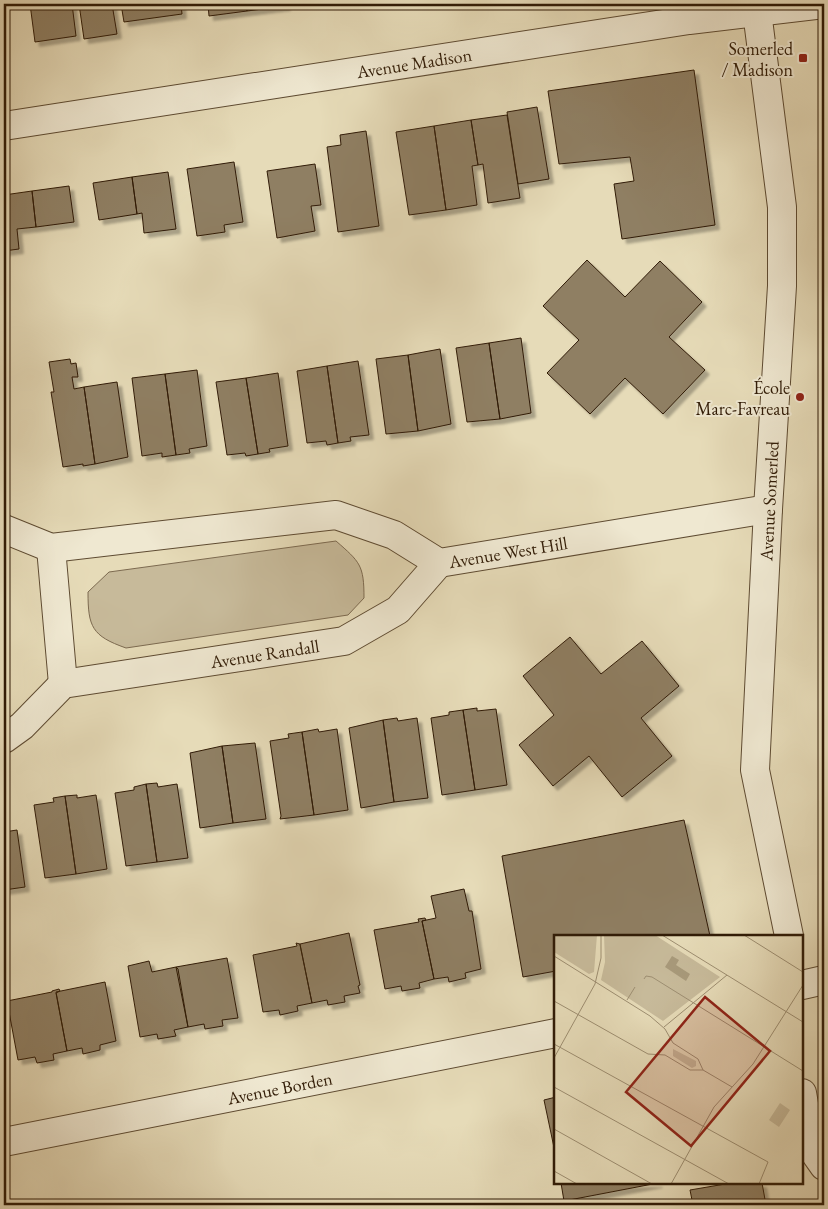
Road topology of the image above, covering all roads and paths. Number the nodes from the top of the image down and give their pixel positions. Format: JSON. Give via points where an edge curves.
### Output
{"nodes":[{"id":1,"x":824,"y":4,"type":"edge"},
{"id":2,"x":757,"y":7,"type":"edge"},
{"id":3,"x":4,"y":126,"type":"edge"},
{"id":4,"x":768,"y":509,"type":"junction"},
{"id":5,"x":4,"y":529,"type":"edge"},
{"id":6,"x":51,"y":548,"type":"junction"},
{"id":7,"x":439,"y":563,"type":"junction"},
{"id":8,"x":63,"y":684,"type":"junction"},
{"id":9,"x":4,"y":739,"type":"edge"},
{"id":10,"x":789,"y":935,"type":"edge"},
{"id":11,"x":824,"y":980,"type":"edge"},
{"id":12,"x":803,"y":985,"type":"edge"},
{"id":13,"x":554,"y":1034,"type":"edge"},
{"id":14,"x":803,"y":1099,"type":"edge"},
{"id":15,"x":4,"y":1142,"type":"edge"},
{"id":16,"x":824,"y":1166,"type":"edge"}],
"edges":[{"from":1,"to":2,"type":"street","name":"Avenue Madison"},
{"from":2,"to":3,"type":"street","name":"Avenue Madison"},
{"from":2,"to":4,"type":"street","name":"Avenue Somerled","via":[[782,207],[782,286]]},
{"from":4,"to":7,"type":"street","name":"Avenue West Hill"},
{"from":4,"to":10,"type":"street","name":"Avenue Somerled","via":[[755,770]]},
{"from":5,"to":6,"type":"street","name":"Avenue West Hill"},
{"from":6,"to":7,"type":"street","name":"Avenue West Hill","via":[[336,515],[394,535]]},
{"from":6,"to":8,"type":"street"},
{"from":7,"to":8,"type":"street","name":"Avenue Randall","via":[[398,610],[344,641]]},
{"from":8,"to":9,"type":"street","via":[[22,726]]},
{"from":11,"to":12,"type":"street"},
{"from":13,"to":15,"type":"street","name":"Avenue Borden"},
{"from":14,"to":16,"type":"street","via":[[812,1149]]}]}
